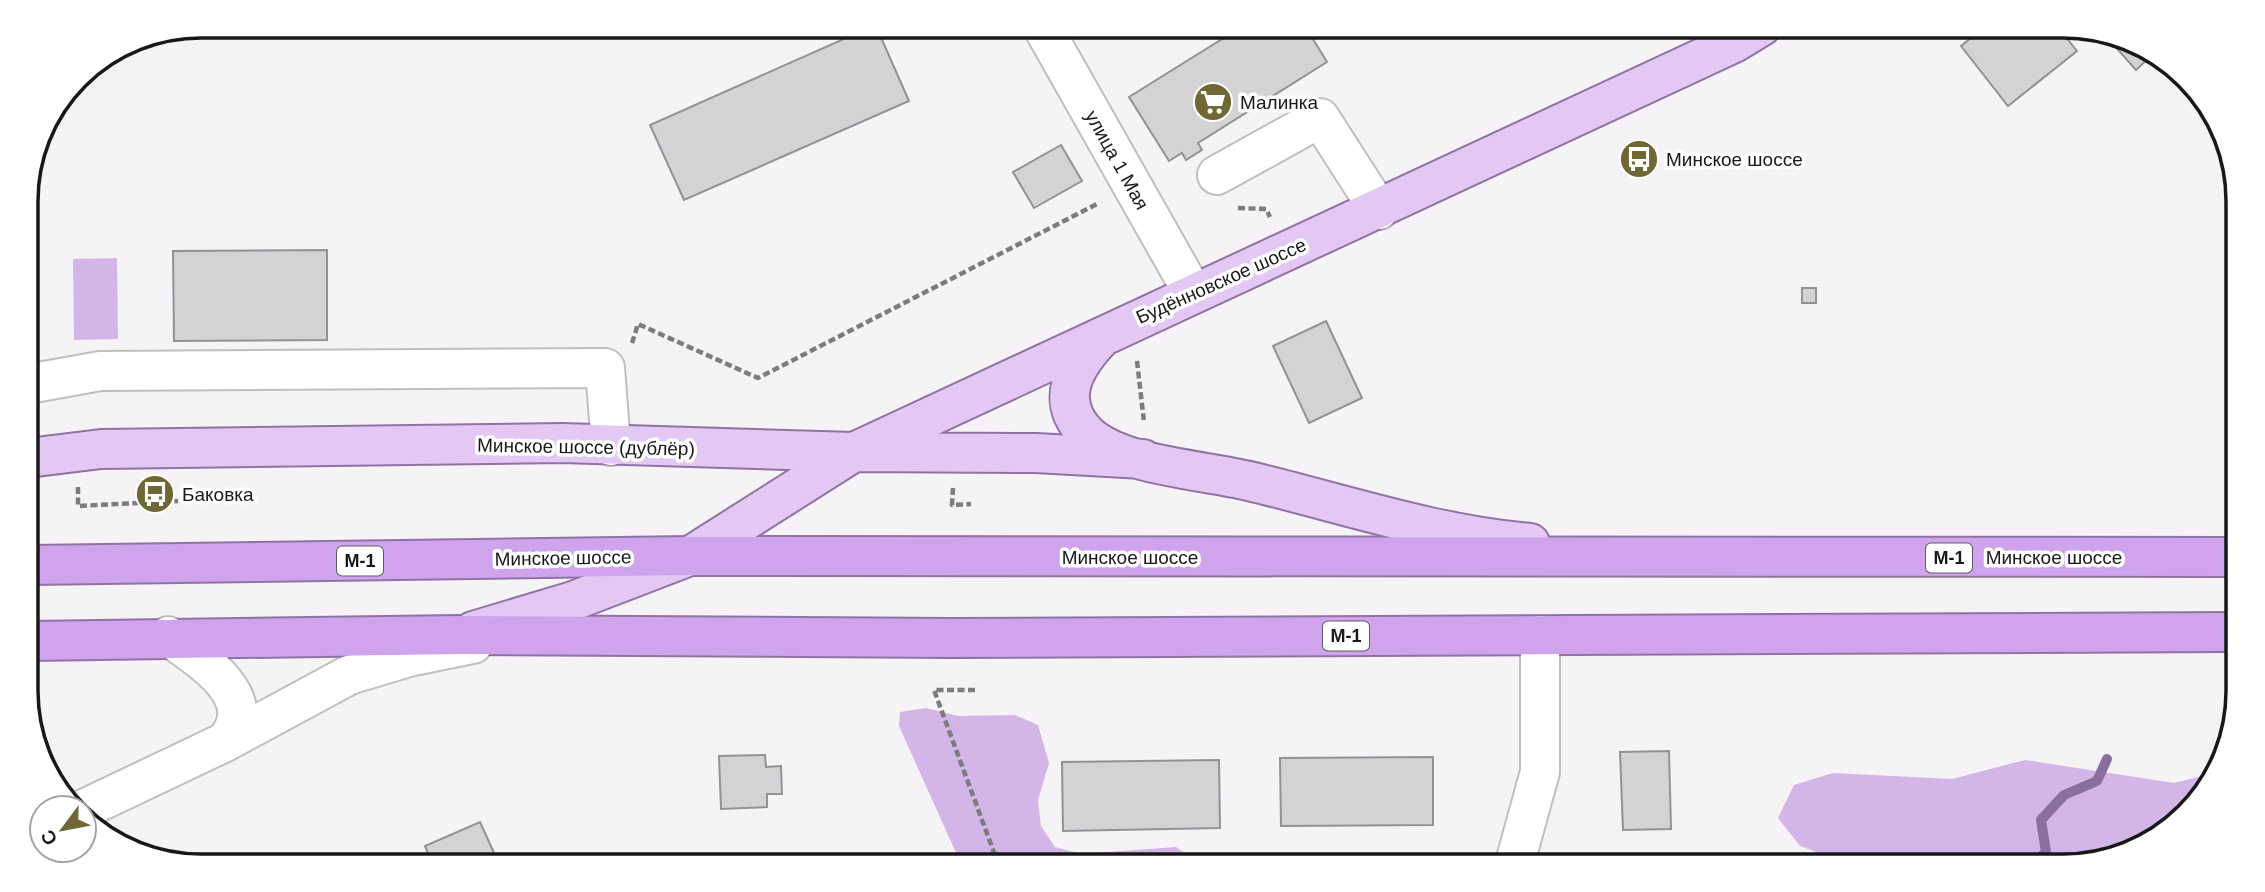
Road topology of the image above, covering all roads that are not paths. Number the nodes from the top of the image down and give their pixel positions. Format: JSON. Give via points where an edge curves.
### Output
{"nodes":[{"id":1,"x":1742,"y":38,"type":"edge"},
{"id":2,"x":1049,"y":39,"type":"edge"},
{"id":3,"x":1217,"y":175,"type":"dead end"},
{"id":4,"x":1379,"y":210,"type":"junction"},
{"id":5,"x":1193,"y":293,"type":"junction"},
{"id":6,"x":1121,"y":341,"type":"junction"},
{"id":7,"x":39,"y":382,"type":"edge"},
{"id":8,"x":1144,"y":443,"type":"junction"},
{"id":9,"x":611,"y":446,"type":"junction"},
{"id":10,"x":854,"y":452,"type":"junction"},
{"id":11,"x":38,"y":457,"type":"edge"},
{"id":12,"x":690,"y":556,"type":"junction"},
{"id":13,"x":2226,"y":556,"type":"edge"},
{"id":14,"x":1710,"y":558,"type":"junction"},
{"id":15,"x":38,"y":565,"type":"edge"},
{"id":16,"x":2226,"y":632,"type":"edge"},
{"id":17,"x":461,"y":635,"type":"junction"},
{"id":18,"x":517,"y":635,"type":"junction"},
{"id":19,"x":1540,"y":635,"type":"junction"},
{"id":20,"x":168,"y":636,"type":"junction"},
{"id":21,"x":38,"y":641,"type":"edge"},
{"id":22,"x":225,"y":742,"type":"junction"},
{"id":23,"x":98,"y":802,"type":"edge"},
{"id":24,"x":1518,"y":853,"type":"edge"}],
"edges":[{"from":1,"to":4,"type":"main road","name":"Будённовское шоссе"},
{"from":2,"to":5,"type":"street","name":"улица 1 Мая"},
{"from":3,"to":4,"type":"street","via":[[1321,118]]},
{"from":4,"to":5,"type":"main road","name":"Будённовское шоссе"},
{"from":5,"to":6,"type":"main road","name":"Будённовское шоссе"},
{"from":6,"to":8,"type":"main road","via":[[1078,364],[1070,400],[1076,419],[1107,447]]},
{"from":6,"to":10,"type":"main road","name":"Будённовское шоссе"},
{"from":7,"to":9,"type":"street","via":[[100,371],[605,368]]},
{"from":8,"to":10,"type":"main road","name":"Минское шоссе (дублёр)","via":[[1036,453]]},
{"from":8,"to":14,"type":"main road","via":[[1235,478],[1485,539]]},
{"from":9,"to":10,"type":"main road","name":"Минское шоссе (дублёр)"},
{"from":9,"to":11,"type":"main road","name":"Минское шоссе (дублёр)","via":[[102,449]]},
{"from":10,"to":12,"type":"main road","name":"Будённовское шоссе"},
{"from":12,"to":14,"type":"highway","name":"Минское шоссе","number":"М-1"},
{"from":12,"to":15,"type":"highway","name":"Минское шоссе","number":"М-1"},
{"from":12,"to":17,"type":"main road","name":"Будённовское шоссе","via":[[573,601]]},
{"from":13,"to":14,"type":"highway","name":"Минское шоссе","number":"М-1"},
{"from":16,"to":19,"type":"highway","number":"М-1"},
{"from":17,"to":18,"type":"highway","number":"М-1"},
{"from":17,"to":20,"type":"highway","number":"М-1"},
{"from":18,"to":19,"type":"highway","number":"М-1"},
{"from":18,"to":22,"type":"street","via":[[409,657],[349,675]]},
{"from":19,"to":24,"type":"street","via":[[1540,772]]},
{"from":20,"to":21,"type":"highway","number":"М-1"},
{"from":20,"to":22,"type":"street","via":[[214,670],[232,691],[238,715],[236,729]]},
{"from":22,"to":23,"type":"street"}]}
